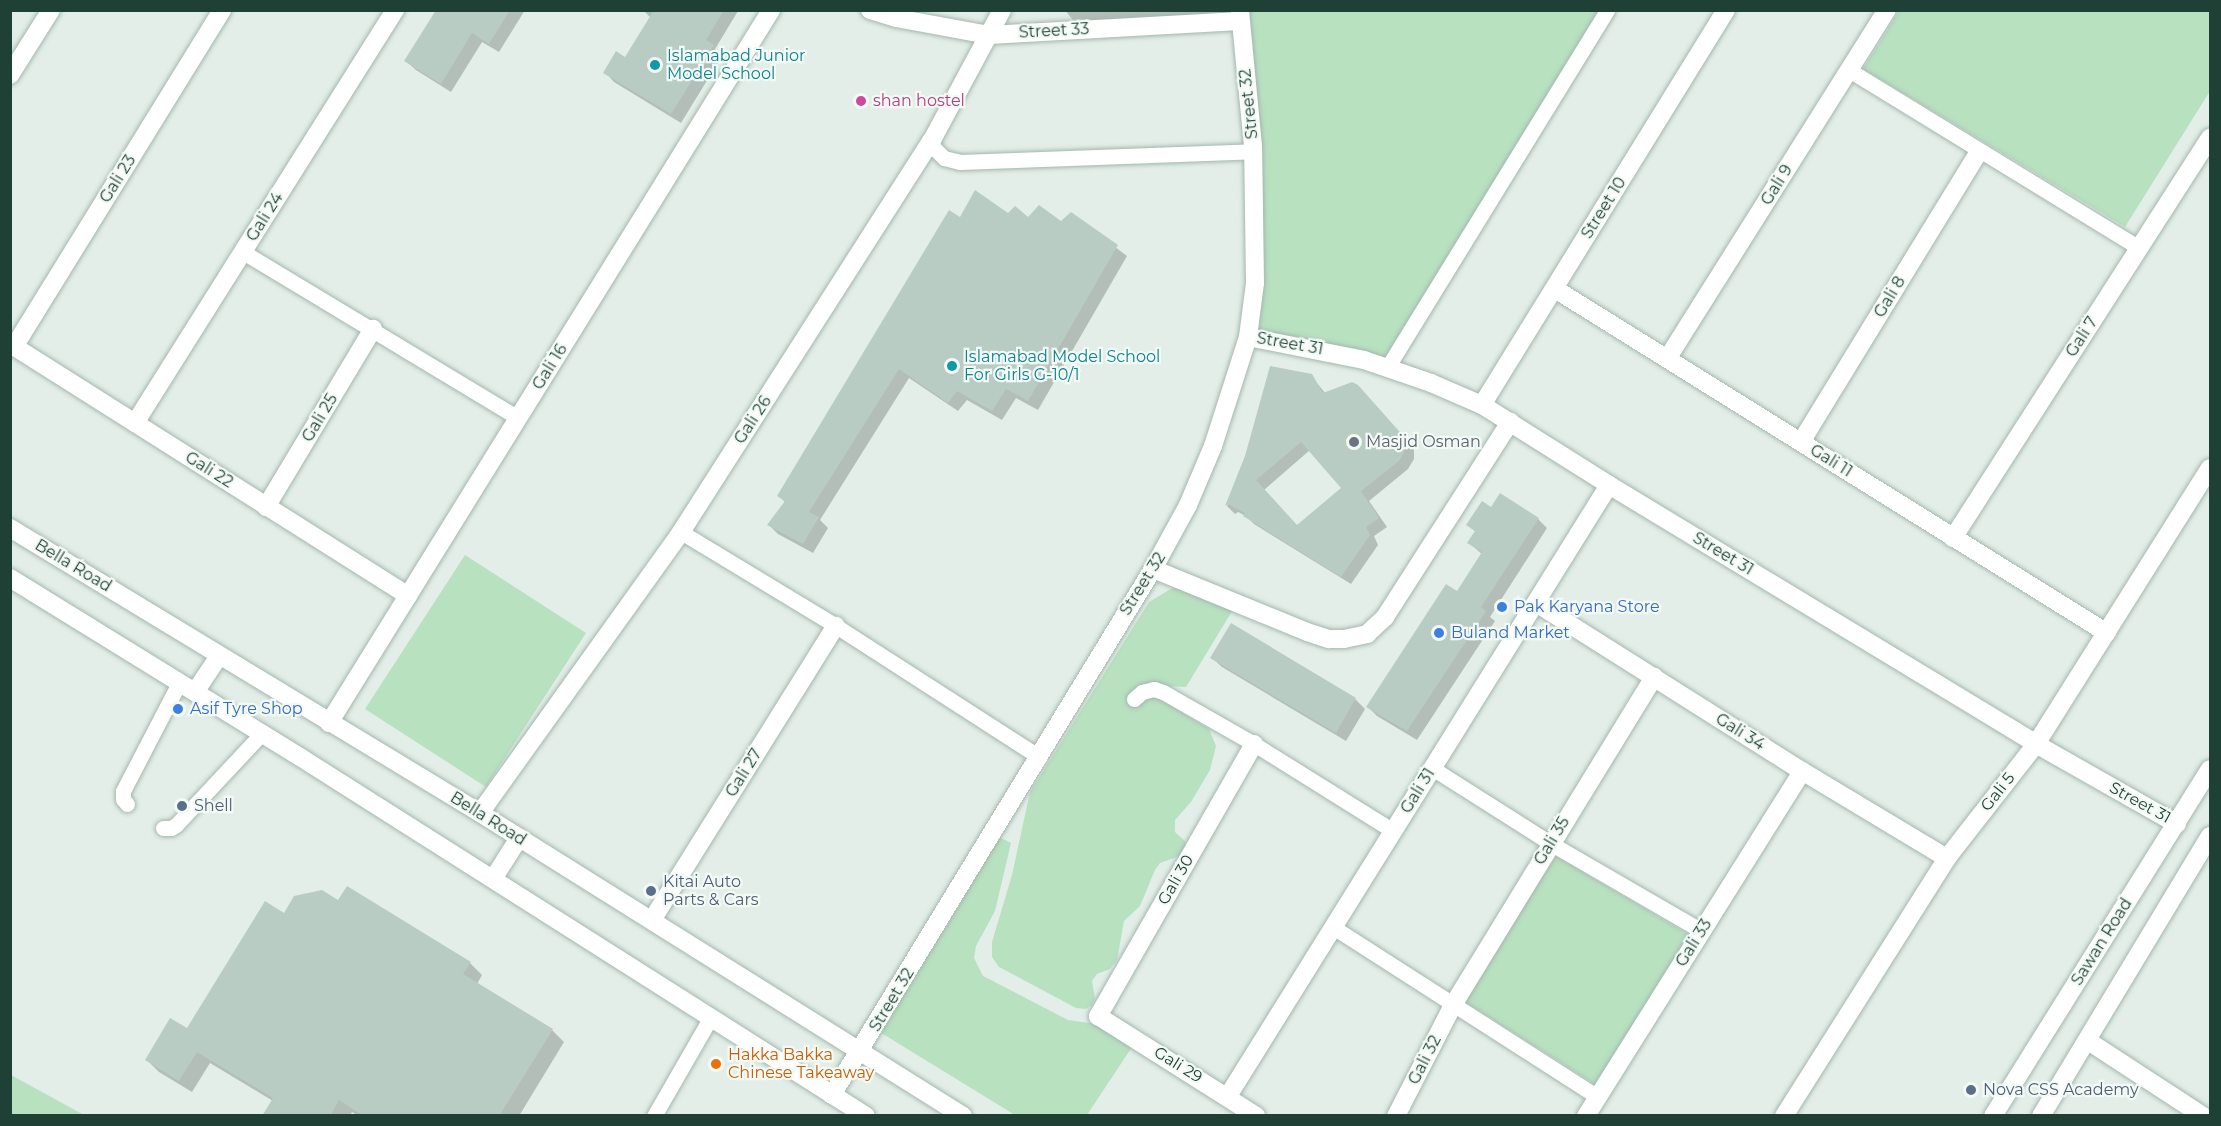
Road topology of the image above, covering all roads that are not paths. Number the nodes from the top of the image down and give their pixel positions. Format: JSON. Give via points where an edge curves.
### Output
{"nodes":[{"id":1,"x":51,"y":10,"type":"edge"},
{"id":2,"x":222,"y":10,"type":"edge"},
{"id":3,"x":395,"y":10,"type":"edge"},
{"id":4,"x":771,"y":10,"type":"edge"},
{"id":5,"x":870,"y":10,"type":"edge"},
{"id":6,"x":1002,"y":10,"type":"edge"},
{"id":7,"x":1607,"y":10,"type":"edge"},
{"id":8,"x":1726,"y":10,"type":"edge"},
{"id":9,"x":1887,"y":10,"type":"edge"},
{"id":10,"x":1240,"y":16,"type":"edge"},
{"id":11,"x":989,"y":34,"type":"junction"},
{"id":12,"x":1849,"y":70,"type":"junction"},
{"id":13,"x":10,"y":75,"type":"edge"},
{"id":14,"x":2211,"y":136,"type":"edge"},
{"id":15,"x":932,"y":140,"type":"junction"},
{"id":16,"x":1254,"y":152,"type":"junction"},
{"id":17,"x":1979,"y":152,"type":"junction"},
{"id":18,"x":944,"y":158,"type":"junction"},
{"id":19,"x":916,"y":164,"type":"junction"},
{"id":20,"x":2139,"y":248,"type":"junction"},
{"id":21,"x":243,"y":252,"type":"junction"},
{"id":22,"x":1555,"y":289,"type":"junction"},
{"id":23,"x":373,"y":329,"type":"junction"},
{"id":24,"x":1248,"y":337,"type":"junction"},
{"id":25,"x":12,"y":345,"type":"edge"},
{"id":26,"x":1667,"y":359,"type":"junction"},
{"id":27,"x":1387,"y":368,"type":"junction"},
{"id":28,"x":1482,"y":405,"type":"junction"},
{"id":29,"x":518,"y":418,"type":"junction"},
{"id":30,"x":1510,"y":422,"type":"junction"},
{"id":31,"x":135,"y":423,"type":"junction"},
{"id":32,"x":1801,"y":442,"type":"junction"},
{"id":33,"x":2211,"y":468,"type":"edge"},
{"id":34,"x":1609,"y":485,"type":"junction"},
{"id":35,"x":266,"y":507,"type":"junction"},
{"id":36,"x":12,"y":532,"type":"edge"},
{"id":37,"x":681,"y":532,"type":"junction"},
{"id":38,"x":1953,"y":538,"type":"junction"},
{"id":39,"x":1153,"y":569,"type":"junction"},
{"id":40,"x":10,"y":578,"type":"edge"},
{"id":41,"x":408,"y":596,"type":"junction"},
{"id":42,"x":1536,"y":603,"type":"junction"},
{"id":43,"x":836,"y":626,"type":"junction"},
{"id":44,"x":2107,"y":633,"type":"junction"},
{"id":45,"x":219,"y":656,"type":"junction"},
{"id":46,"x":1654,"y":677,"type":"junction"},
{"id":47,"x":179,"y":683,"type":"junction"},
{"id":48,"x":195,"y":692,"type":"junction"},
{"id":49,"x":1134,"y":699,"type":"dead end"},
{"id":50,"x":329,"y":723,"type":"junction"},
{"id":51,"x":262,"y":734,"type":"junction"},
{"id":52,"x":1254,"y":744,"type":"junction"},
{"id":53,"x":2036,"y":744,"type":"junction"},
{"id":54,"x":1039,"y":757,"type":"junction"},
{"id":55,"x":1432,"y":768,"type":"junction"},
{"id":56,"x":2211,"y":769,"type":"edge"},
{"id":57,"x":1802,"y":771,"type":"junction"},
{"id":58,"x":127,"y":804,"type":"dead end"},
{"id":59,"x":480,"y":813,"type":"junction"},
{"id":60,"x":2177,"y":824,"type":"junction"},
{"id":61,"x":163,"y":828,"type":"dead end"},
{"id":62,"x":1393,"y":831,"type":"junction"},
{"id":63,"x":2211,"y":836,"type":"edge"},
{"id":64,"x":519,"y":838,"type":"junction"},
{"id":65,"x":1550,"y":843,"type":"junction"},
{"id":66,"x":1947,"y":858,"type":"junction"},
{"id":67,"x":493,"y":879,"type":"junction"},
{"id":68,"x":652,"y":920,"type":"junction"},
{"id":69,"x":1333,"y":927,"type":"junction"},
{"id":70,"x":1702,"y":931,"type":"junction"},
{"id":71,"x":1453,"y":1005,"type":"junction"},
{"id":72,"x":1098,"y":1016,"type":"joint"},
{"id":73,"x":711,"y":1017,"type":"junction"},
{"id":74,"x":2088,"y":1041,"type":"junction"},
{"id":75,"x":860,"y":1052,"type":"junction"},
{"id":76,"x":832,"y":1095,"type":"junction"},
{"id":77,"x":1227,"y":1096,"type":"junction"},
{"id":78,"x":1598,"y":1097,"type":"junction"},
{"id":79,"x":654,"y":1116,"type":"edge"},
{"id":80,"x":866,"y":1116,"type":"edge"},
{"id":81,"x":963,"y":1116,"type":"edge"},
{"id":82,"x":1256,"y":1116,"type":"edge"},
{"id":83,"x":1396,"y":1116,"type":"edge"},
{"id":84,"x":1586,"y":1116,"type":"edge"},
{"id":85,"x":1784,"y":1116,"type":"edge"},
{"id":86,"x":1993,"y":1116,"type":"edge"},
{"id":87,"x":2041,"y":1116,"type":"edge"},
{"id":88,"x":2204,"y":1116,"type":"edge"}],
"edges":[{"from":1,"to":13,"type":"street"},
{"from":2,"to":25,"type":"street","name":"Gali 23"},
{"from":3,"to":21,"type":"street","name":"Gali 24"},
{"from":4,"to":29,"type":"street","name":"Gali 16"},
{"from":5,"to":11,"type":"street","name":"Street 33"},
{"from":6,"to":11,"type":"street","name":"Gali 26"},
{"from":7,"to":27,"type":"lane"},
{"from":8,"to":22,"type":"street","name":"Street 10"},
{"from":9,"to":12,"type":"street","name":"Gali 9"},
{"from":10,"to":11,"type":"street","name":"Street 33"},
{"from":10,"to":16,"type":"street","name":"Street 32"},
{"from":11,"to":15,"type":"street","name":"Gali 26"},
{"from":12,"to":17,"type":"lane"},
{"from":12,"to":26,"type":"street","name":"Gali 9"},
{"from":14,"to":20,"type":"street","name":"Gali 7"},
{"from":15,"to":18,"type":"lane","via":[[933,147]]},
{"from":15,"to":19,"type":"street","name":"Gali 26"},
{"from":16,"to":18,"type":"lane","via":[[960,162]]},
{"from":16,"to":24,"type":"street","name":"Street 32","via":[[1256,257]]},
{"from":17,"to":20,"type":"lane"},
{"from":17,"to":32,"type":"street","name":"Gali 8"},
{"from":18,"to":19,"type":"lane","via":[[928,158]]},
{"from":19,"to":37,"type":"street","name":"Gali 26"},
{"from":20,"to":38,"type":"street","name":"Gali 7"},
{"from":21,"to":23,"type":"lane"},
{"from":21,"to":31,"type":"street","name":"Gali 24"},
{"from":22,"to":26,"type":"street","name":"Gali 11"},
{"from":22,"to":28,"type":"street","name":"Street 10"},
{"from":23,"to":29,"type":"lane"},
{"from":23,"to":35,"type":"street","name":"Gali 25"},
{"from":24,"to":27,"type":"street","name":"Street 31","via":[[1328,351]]},
{"from":24,"to":39,"type":"street","name":"Street 32","via":[[1202,475]]},
{"from":25,"to":31,"type":"street","name":"Gali 22"},
{"from":26,"to":32,"type":"street","name":"Gali 11"},
{"from":27,"to":28,"type":"street","name":"Street 31"},
{"from":28,"to":30,"type":"street","name":"Street 31"},
{"from":29,"to":41,"type":"street","name":"Gali 16"},
{"from":30,"to":34,"type":"street","name":"Street 31"},
{"from":30,"to":39,"type":"street","via":[[1386,617],[1367,634],[1329,639]]},
{"from":31,"to":35,"type":"street","name":"Gali 22"},
{"from":32,"to":38,"type":"street","name":"Gali 11"},
{"from":33,"to":44,"type":"street","name":"Gali 5"},
{"from":34,"to":42,"type":"street","name":"Gali 31"},
{"from":34,"to":53,"type":"street","name":"Street 31"},
{"from":35,"to":41,"type":"street","name":"Gali 22"},
{"from":36,"to":45,"type":"street","name":"Bella Road"},
{"from":37,"to":43,"type":"lane"},
{"from":37,"to":59,"type":"street","name":"Gali 26"},
{"from":38,"to":44,"type":"street","name":"Gali 11"},
{"from":39,"to":54,"type":"street","name":"Street 32"},
{"from":40,"to":47,"type":"street"},
{"from":41,"to":50,"type":"street","name":"Gali 16"},
{"from":42,"to":46,"type":"street","name":"Gali 34"},
{"from":42,"to":55,"type":"street","name":"Gali 31"},
{"from":43,"to":54,"type":"lane"},
{"from":43,"to":68,"type":"street","name":"Gali 27"},
{"from":44,"to":53,"type":"street","name":"Gali 5"},
{"from":45,"to":48,"type":"street"},
{"from":45,"to":50,"type":"street","name":"Bella Road"},
{"from":46,"to":57,"type":"street","name":"Gali 34"},
{"from":46,"to":65,"type":"street","name":"Gali 35"},
{"from":47,"to":48,"type":"street"},
{"from":47,"to":58,"type":"lane","via":[[123,791]]},
{"from":48,"to":51,"type":"street"},
{"from":49,"to":52,"type":"lane","via":[[1154,689],[1163,692]]},
{"from":50,"to":59,"type":"street","name":"Bella Road"},
{"from":51,"to":61,"type":"lane","via":[[176,825]]},
{"from":51,"to":67,"type":"street"},
{"from":52,"to":62,"type":"lane"},
{"from":52,"to":72,"type":"street","name":"Gali 30"},
{"from":53,"to":60,"type":"street","name":"Street 31"},
{"from":53,"to":66,"type":"street","name":"Gali 5"},
{"from":54,"to":75,"type":"street","name":"Street 32"},
{"from":55,"to":62,"type":"street","name":"Gali 31"},
{"from":55,"to":65,"type":"lane"},
{"from":56,"to":60,"type":"street","name":"Sawan Road"},
{"from":57,"to":66,"type":"street","name":"Gali 34"},
{"from":57,"to":70,"type":"street","name":"Gali 33"},
{"from":59,"to":64,"type":"street","name":"Bella Road"},
{"from":60,"to":86,"type":"street","name":"Sawan Road"},
{"from":62,"to":69,"type":"street","name":"Gali 31"},
{"from":63,"to":74,"type":"street"},
{"from":64,"to":67,"type":"street"},
{"from":64,"to":68,"type":"street","name":"Bella Road"},
{"from":65,"to":70,"type":"lane"},
{"from":65,"to":71,"type":"street","name":"Gali 35"},
{"from":66,"to":85,"type":"street","name":"Gali 5"},
{"from":67,"to":73,"type":"street"},
{"from":68,"to":75,"type":"street","name":"Bella Road"},
{"from":69,"to":71,"type":"lane"},
{"from":69,"to":77,"type":"street","name":"Gali 31"},
{"from":70,"to":78,"type":"street","name":"Gali 33"},
{"from":71,"to":78,"type":"lane"},
{"from":71,"to":83,"type":"street","name":"Gali 32"},
{"from":72,"to":77,"type":"street","name":"Gali 29"},
{"from":73,"to":76,"type":"street"},
{"from":73,"to":79,"type":"lane"},
{"from":74,"to":87,"type":"street"},
{"from":74,"to":88,"type":"street"},
{"from":75,"to":76,"type":"street","name":"Street 32"},
{"from":75,"to":81,"type":"street","name":"Bella Road"},
{"from":76,"to":80,"type":"street"},
{"from":77,"to":82,"type":"street","name":"Gali 29"},
{"from":78,"to":84,"type":"street","name":"Gali 33"}]}
